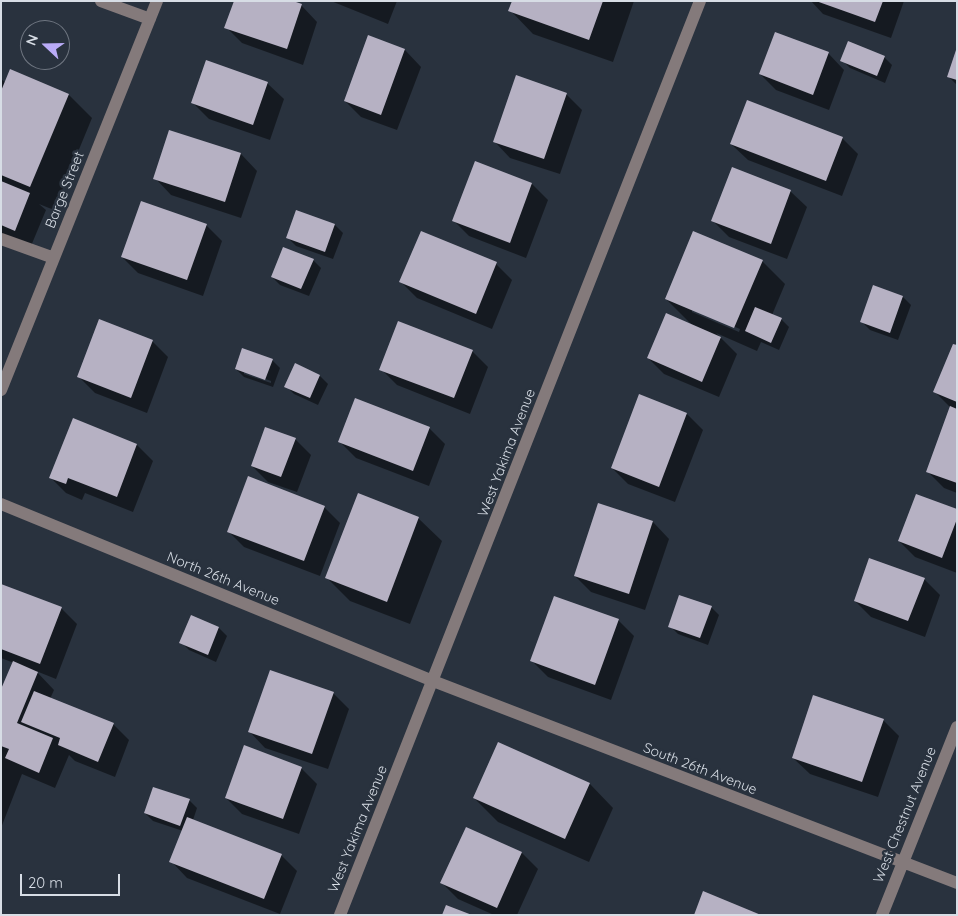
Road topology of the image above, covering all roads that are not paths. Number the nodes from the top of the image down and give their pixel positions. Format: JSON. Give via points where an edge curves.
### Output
{"nodes":[{"id":1,"x":101,"y":1,"type":"edge"},
{"id":2,"x":157,"y":1,"type":"edge"},
{"id":3,"x":700,"y":1,"type":"edge"},
{"id":4,"x":150,"y":19,"type":"junction"},
{"id":5,"x":1,"y":239,"type":"edge"},
{"id":6,"x":54,"y":258,"type":"junction"},
{"id":7,"x":1,"y":390,"type":"edge"},
{"id":8,"x":1,"y":504,"type":"edge"},
{"id":9,"x":433,"y":681,"type":"junction"},
{"id":10,"x":957,"y":727,"type":"edge"},
{"id":11,"x":903,"y":864,"type":"junction"},
{"id":12,"x":957,"y":884,"type":"edge"},
{"id":13,"x":340,"y":915,"type":"edge"},
{"id":14,"x":882,"y":915,"type":"edge"}],
"edges":[{"from":1,"to":4,"type":"street"},
{"from":2,"to":4,"type":"street","name":"Barge Street"},
{"from":3,"to":9,"type":"street","name":"West Yakima Avenue"},
{"from":4,"to":6,"type":"street","name":"Barge Street"},
{"from":5,"to":6,"type":"street"},
{"from":6,"to":7,"type":"street","name":"Barge Street"},
{"from":8,"to":9,"type":"street","name":"North 26th Avenue"},
{"from":9,"to":11,"type":"street","name":"South 26th Avenue"},
{"from":9,"to":13,"type":"street","name":"West Yakima Avenue"},
{"from":10,"to":11,"type":"street","name":"West Chestnut Avenue"},
{"from":11,"to":12,"type":"street","name":"South 26th Avenue"},
{"from":11,"to":14,"type":"street","name":"West Chestnut Avenue"}]}
